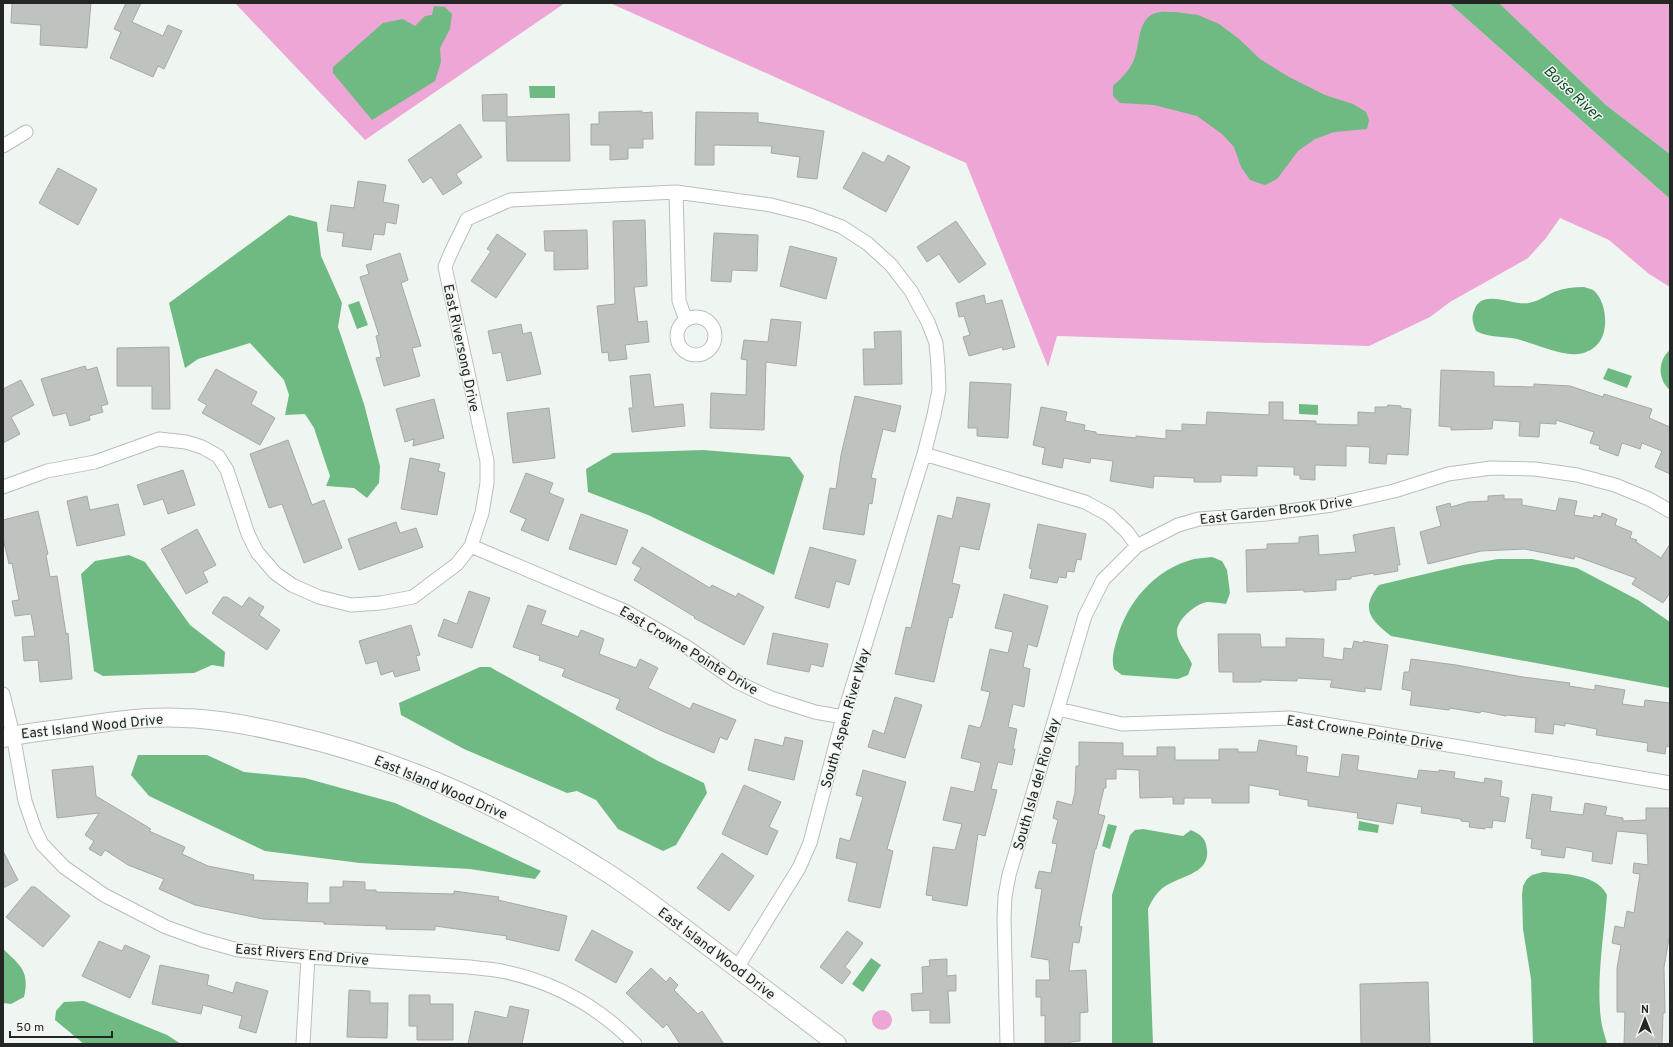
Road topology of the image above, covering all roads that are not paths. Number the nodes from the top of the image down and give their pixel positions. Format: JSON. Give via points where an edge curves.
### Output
{"nodes":[{"id":1,"x":26,"y":132,"type":"dead end"},
{"id":2,"x":3,"y":146,"type":"edge"},
{"id":3,"x":676,"y":192,"type":"junction"},
{"id":4,"x":686,"y":320,"type":"dead end"},
{"id":5,"x":924,"y":454,"type":"junction"},
{"id":6,"x":3,"y":487,"type":"edge"},
{"id":7,"x":1670,"y":511,"type":"edge"},
{"id":8,"x":471,"y":546,"type":"junction"},
{"id":9,"x":1137,"y":546,"type":"junction"},
{"id":10,"x":3,"y":694,"type":"edge"},
{"id":11,"x":1058,"y":709,"type":"junction"},
{"id":12,"x":843,"y":717,"type":"junction"},
{"id":13,"x":8,"y":737,"type":"edge"},
{"id":14,"x":1670,"y":783,"type":"edge"},
{"id":15,"x":308,"y":957,"type":"junction"},
{"id":16,"x":737,"y":968,"type":"junction"},
{"id":17,"x":303,"y":1044,"type":"edge"},
{"id":18,"x":635,"y":1044,"type":"edge"},
{"id":19,"x":837,"y":1044,"type":"edge"},
{"id":20,"x":1007,"y":1044,"type":"edge"}],
"edges":[{"from":1,"to":2,"type":"street"},
{"from":3,"to":4,"type":"street","via":[[679,301]]},
{"from":3,"to":5,"type":"street","name":"East Riversong Drive","via":[[771,205],[810,215],[842,228],[868,244],[891,265],[911,290],[936,343],[939,390]]},
{"from":3,"to":8,"type":"street","name":"East Riversong Drive","via":[[510,200],[467,219],[445,267],[487,461],[487,483],[482,513]]},
{"from":5,"to":9,"type":"street","via":[[1085,502],[1109,515]]},
{"from":5,"to":12,"type":"street","name":"South Aspen River Way"},
{"from":6,"to":8,"type":"street","name":"East Riversong Drive","via":[[47,470],[95,462],[158,439],[186,442],[202,447],[218,456],[227,470],[248,534],[257,552],[275,573],[292,585],[319,597],[351,604],[413,598],[457,564]]},
{"from":7,"to":9,"type":"street","name":"East Garden Brook Drive","via":[[1615,485],[1577,475],[1536,469],[1491,468],[1448,474],[1394,491],[1332,505],[1266,514],[1199,519],[1178,525]]},
{"from":8,"to":12,"type":"street","name":"East Crowne Pointe Drive","via":[[627,612],[688,647],[737,682],[771,698],[815,712]]},
{"from":9,"to":11,"type":"street","name":"South Isla del Rio Way","via":[[1103,580],[1085,616]]},
{"from":10,"to":13,"type":"street","name":"East Rivers End Drive"},
{"from":11,"to":14,"type":"street","name":"East Crowne Pointe Drive","via":[[1122,724],[1290,718]]},
{"from":11,"to":20,"type":"street","name":"South Isla del Rio Way","via":[[1005,896]]},
{"from":12,"to":16,"type":"street","name":"South Aspen River Way","via":[[807,849],[791,881]]},
{"from":13,"to":15,"type":"street","name":"East Rivers End Drive","via":[[29,816],[42,844],[64,867],[104,895],[166,927],[238,950]]},
{"from":13,"to":16,"type":"street","name":"East Island Wood Drive","via":[[115,721],[160,717],[183,718],[251,725],[362,754],[461,792],[555,840],[644,898]]},
{"from":15,"to":17,"type":"street"},
{"from":15,"to":18,"type":"street","name":"East Rivers End Drive","via":[[470,967],[522,976],[585,1003],[614,1024]]},
{"from":16,"to":19,"type":"street","name":"East Island Wood Drive"}]}
